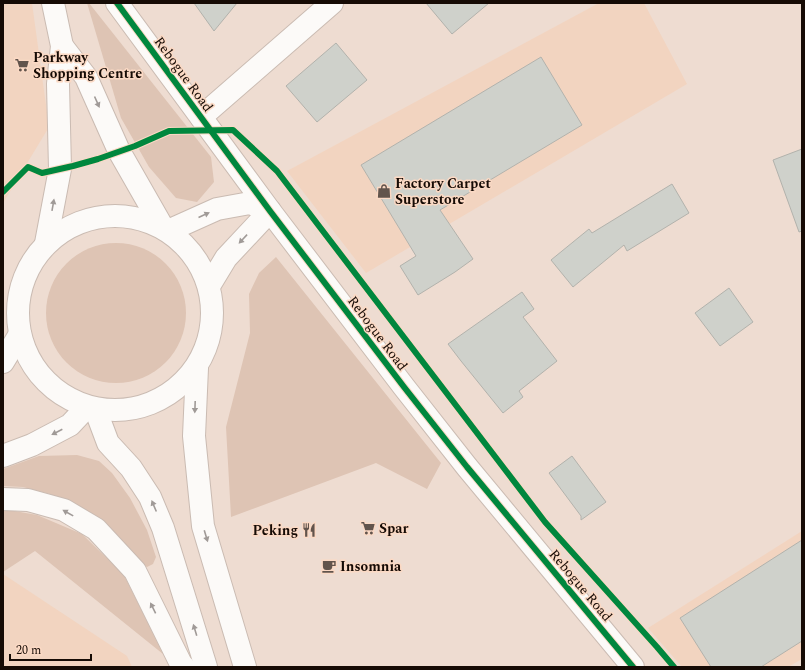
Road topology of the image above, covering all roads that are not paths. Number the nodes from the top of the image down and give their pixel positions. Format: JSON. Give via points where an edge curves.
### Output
{"nodes":[{"id":1,"x":53,"y":3,"type":"edge"},
{"id":2,"x":117,"y":3,"type":"edge"},
{"id":3,"x":332,"y":3,"type":"edge"},
{"id":4,"x":62,"y":46,"type":"junction"},
{"id":5,"x":201,"y":117,"type":"junction"},
{"id":6,"x":270,"y":211,"type":"junction"},
{"id":7,"x":166,"y":230,"type":"junction"},
{"id":8,"x":46,"y":243,"type":"junction"},
{"id":9,"x":209,"y":286,"type":"junction"},
{"id":10,"x":20,"y":334,"type":"junction"},
{"id":11,"x":3,"y":362,"type":"edge"},
{"id":12,"x":197,"y":368,"type":"junction"},
{"id":13,"x":91,"y":409,"type":"junction"},
{"id":14,"x":3,"y":456,"type":"edge"},
{"id":15,"x":3,"y":499,"type":"edge"},
{"id":16,"x":184,"y":667,"type":"edge"},
{"id":17,"x":206,"y":667,"type":"edge"},
{"id":18,"x":245,"y":667,"type":"edge"},
{"id":19,"x":633,"y":667,"type":"edge"}],
"edges":[{"from":1,"to":4,"type":"main road"},
{"from":2,"to":5,"type":"main road","name":"Rebogue Road"},
{"from":3,"to":5,"type":"main road"},
{"from":4,"to":7,"type":"main road","one_way":true,"via":[[86,77],[119,151]]},
{"from":8,"to":4,"type":"main road","one_way":true,"via":[[60,169],[58,84]]},
{"from":5,"to":6,"type":"main road","name":"Rebogue Road"},
{"from":7,"to":6,"type":"main road","one_way":true,"via":[[217,209],[250,203]]},
{"from":6,"to":9,"type":"main road","one_way":true,"via":[[226,258]]},
{"from":6,"to":19,"type":"main road","name":"Rebogue Road","via":[[467,468]]},
{"from":7,"to":8,"type":"main road","via":[[140,219],[115,216],[96,218],[67,228]]},
{"from":7,"to":9,"type":"main road","via":[[194,255]]},
{"from":8,"to":10,"type":"main road","via":[[26,274],[19,298]]},
{"from":9,"to":12,"type":"main road","via":[[213,314],[209,342]]},
{"from":10,"to":11,"type":"main road"},
{"from":10,"to":13,"type":"main road","via":[[33,366],[56,391]]},
{"from":12,"to":13,"type":"main road","via":[[178,390],[153,404],[125,411]]},
{"from":12,"to":18,"type":"main road","one_way":true,"via":[[194,436],[203,526]]},
{"from":13,"to":14,"type":"main road","one_way":true,"via":[[70,425],[32,445]]},
{"from":17,"to":13,"type":"main road","one_way":true,"via":[[163,528],[150,497],[131,468],[108,443]]},
{"from":16,"to":15,"type":"main road","one_way":true,"via":[[180,664],[134,571],[96,529],[64,510],[28,500]]}]}
